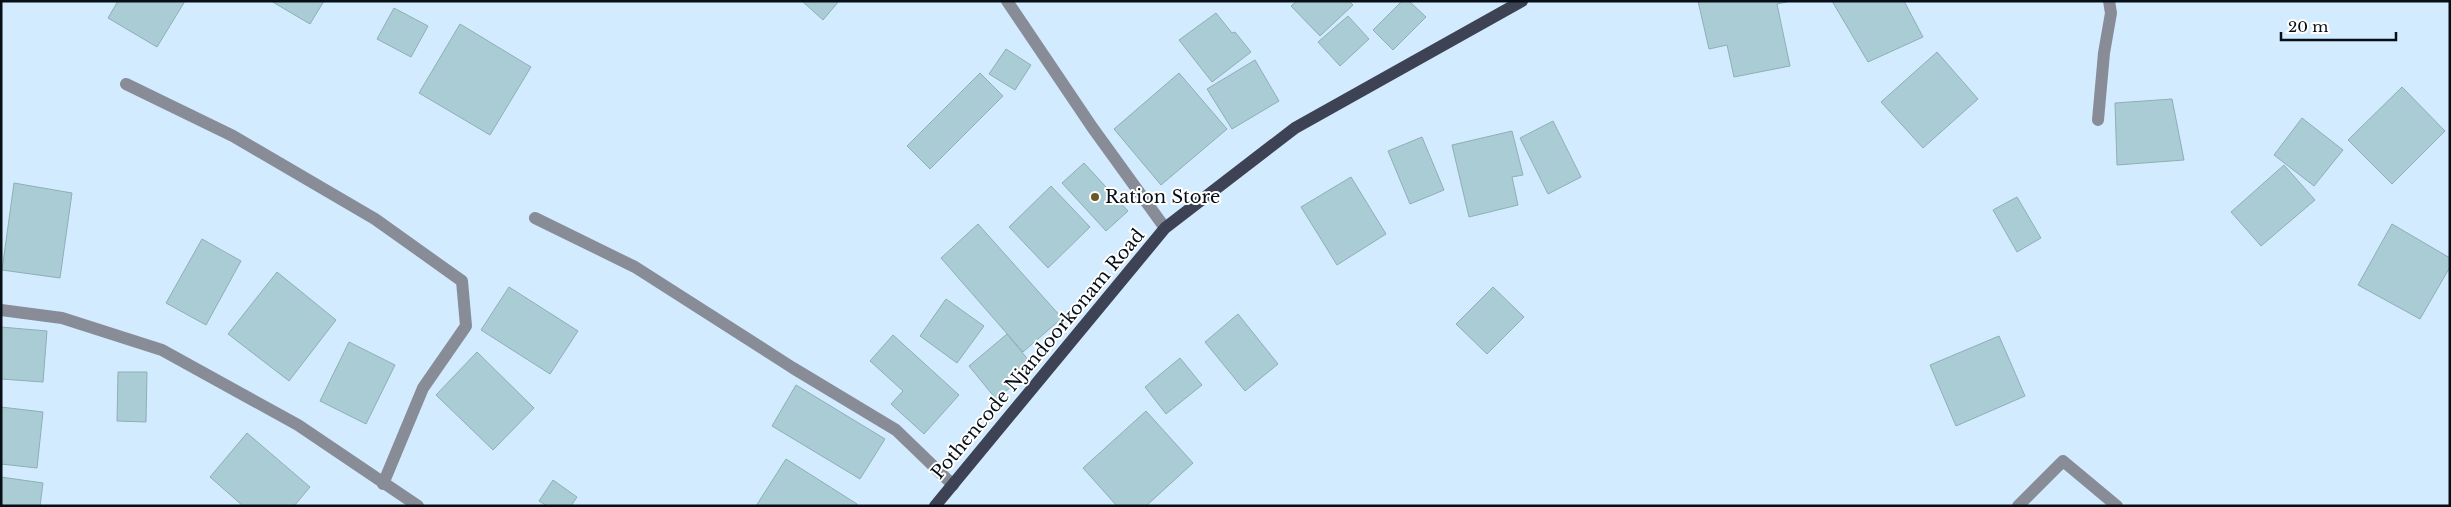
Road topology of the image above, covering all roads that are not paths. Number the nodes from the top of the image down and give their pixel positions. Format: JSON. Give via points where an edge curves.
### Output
{"nodes":[{"id":1,"x":1007,"y":1,"type":"edge"},
{"id":2,"x":1522,"y":1,"type":"edge"},
{"id":3,"x":2109,"y":1,"type":"edge"},
{"id":4,"x":126,"y":84,"type":"dead end"},
{"id":5,"x":2098,"y":120,"type":"dead end"},
{"id":6,"x":535,"y":218,"type":"dead end"},
{"id":7,"x":1165,"y":228,"type":"junction"},
{"id":8,"x":1,"y":310,"type":"edge"},
{"id":9,"x":383,"y":484,"type":"junction"},
{"id":10,"x":953,"y":485,"type":"junction"},
{"id":11,"x":418,"y":506,"type":"edge"},
{"id":12,"x":935,"y":506,"type":"edge"},
{"id":13,"x":2018,"y":506,"type":"edge"},
{"id":14,"x":2116,"y":506,"type":"edge"}],
"edges":[{"from":1,"to":7,"type":"street"},
{"from":2,"to":7,"type":"main road","name":"Pothencode Njandoorkonam Road","via":[[1294,128]]},
{"from":3,"to":5,"type":"street","via":[[2111,13]]},
{"from":4,"to":9,"type":"street","via":[[233,136],[375,219],[462,281],[466,326],[423,388]]},
{"from":6,"to":10,"type":"street","via":[[635,267],[896,430]]},
{"from":7,"to":10,"type":"main road","name":"Pothencode Njandoorkonam Road"},
{"from":8,"to":9,"type":"street","via":[[62,318],[162,350],[298,425]]},
{"from":9,"to":11,"type":"street"},
{"from":10,"to":12,"type":"main road","name":"Pothencode Njandoorkonam Road"},
{"from":13,"to":14,"type":"street","via":[[2064,461]]}]}
